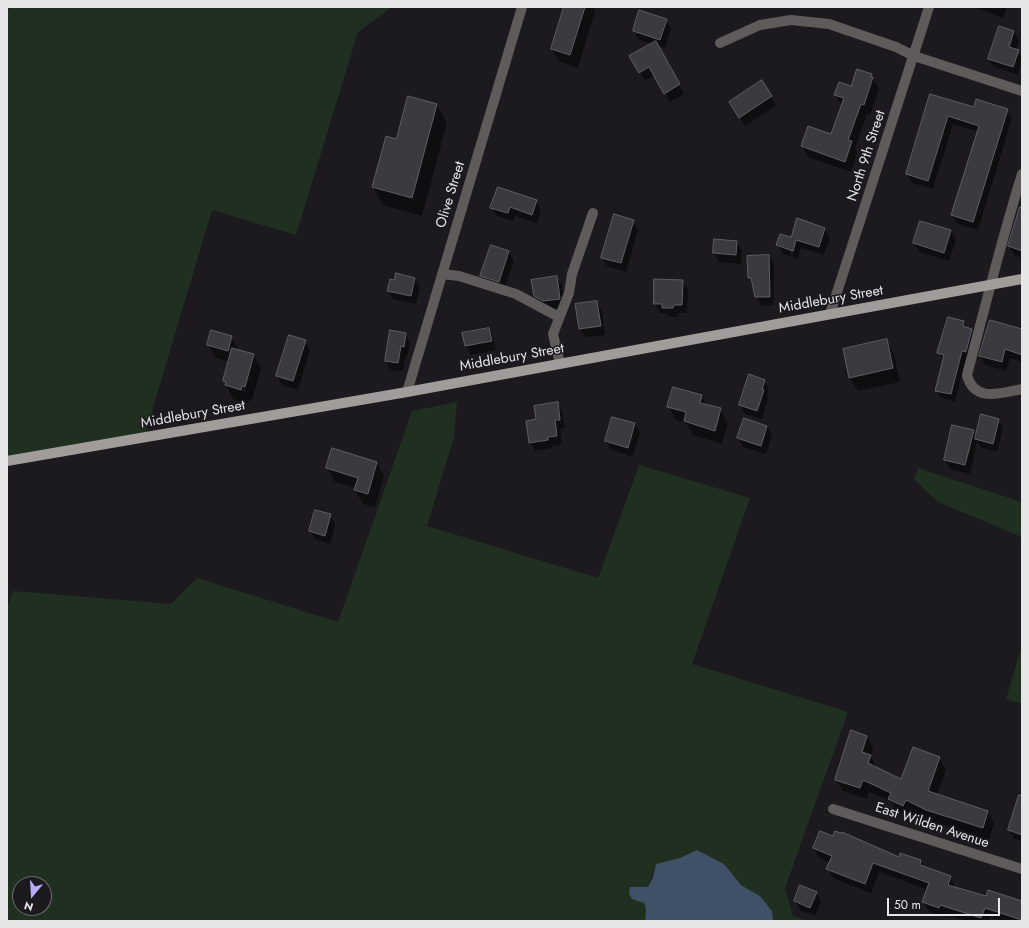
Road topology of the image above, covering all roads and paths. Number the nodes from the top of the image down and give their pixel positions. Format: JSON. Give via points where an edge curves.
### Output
{"nodes":[{"id":1,"x":522,"y":7,"type":"edge"},
{"id":2,"x":929,"y":7,"type":"edge"},
{"id":3,"x":720,"y":43,"type":"dead end"},
{"id":4,"x":914,"y":56,"type":"junction"},
{"id":5,"x":1022,"y":91,"type":"edge"},
{"id":6,"x":1022,"y":174,"type":"edge"},
{"id":7,"x":593,"y":213,"type":"dead end"},
{"id":8,"x":442,"y":274,"type":"junction"},
{"id":9,"x":1022,"y":279,"type":"edge"},
{"id":10,"x":992,"y":285,"type":"junction"},
{"id":11,"x":830,"y":314,"type":"junction"},
{"id":12,"x":559,"y":317,"type":"junction"},
{"id":13,"x":560,"y":364,"type":"junction"},
{"id":14,"x":1022,"y":389,"type":"edge"},
{"id":15,"x":407,"y":392,"type":"junction"},
{"id":16,"x":7,"y":461,"type":"edge"},
{"id":17,"x":833,"y":809,"type":"dead end"},
{"id":18,"x":1022,"y":869,"type":"edge"}],
"edges":[{"from":1,"to":8,"type":"street","name":"Olive Street"},
{"from":2,"to":4,"type":"street","name":"North 9th Street"},
{"from":3,"to":4,"type":"street","via":[[760,25],[791,20],[829,24],[896,47]]},
{"from":4,"to":5,"type":"street"},
{"from":4,"to":11,"type":"street","name":"North 9th Street"},
{"from":6,"to":10,"type":"street","via":[[1003,236]]},
{"from":7,"to":12,"type":"street"},
{"from":8,"to":12,"type":"street","via":[[459,276],[516,294]]},
{"from":8,"to":15,"type":"street","name":"Olive Street"},
{"from":9,"to":10,"type":"main road","name":"Middlebury Street"},
{"from":10,"to":11,"type":"main road","name":"Middlebury Street"},
{"from":10,"to":14,"type":"street","via":[[967,375],[970,386],[977,392],[996,394]]},
{"from":11,"to":13,"type":"main road","name":"Middlebury Street"},
{"from":12,"to":13,"type":"street","via":[[553,334]]},
{"from":13,"to":15,"type":"main road","name":"Middlebury Street"},
{"from":15,"to":16,"type":"main road","name":"Middlebury Street"},
{"from":17,"to":18,"type":"street","name":"East Wilden Avenue"}]}
